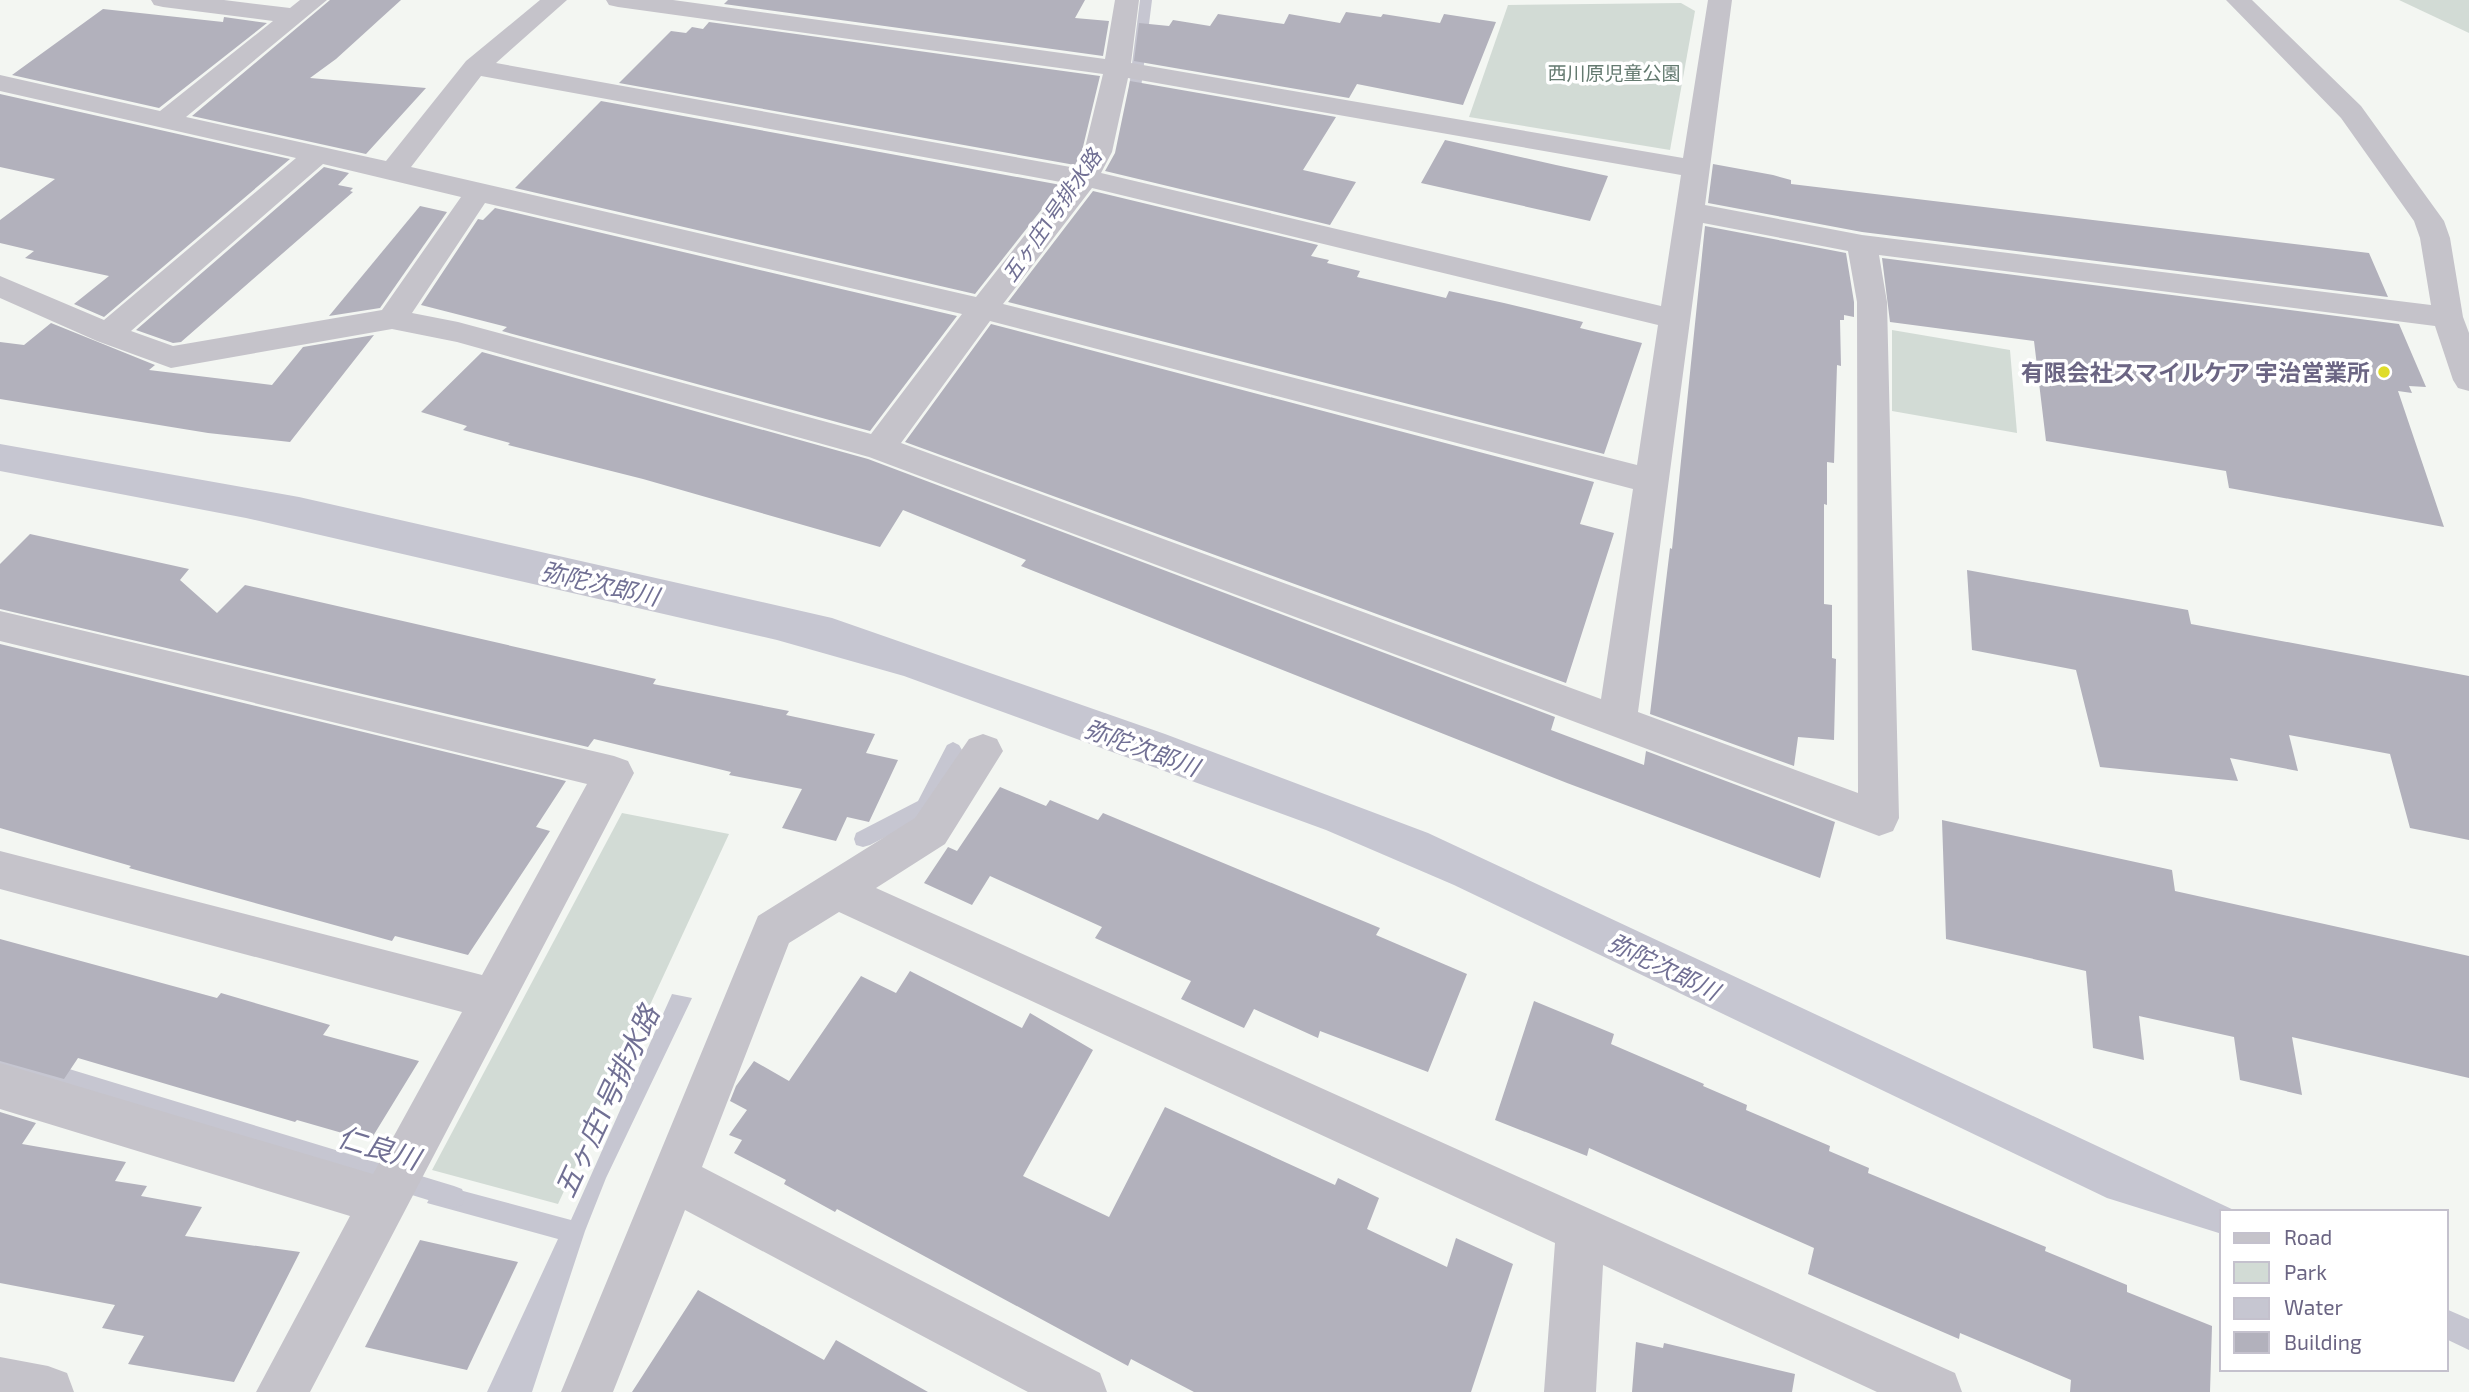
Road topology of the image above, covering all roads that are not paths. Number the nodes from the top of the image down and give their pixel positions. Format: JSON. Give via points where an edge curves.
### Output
{"nodes":[{"id":1,"x":163,"y":0,"type":"edge"},
{"id":2,"x":555,"y":0,"type":"edge"},
{"id":3,"x":618,"y":0,"type":"edge"},
{"id":4,"x":1127,"y":0,"type":"edge"},
{"id":5,"x":1720,"y":0,"type":"edge"},
{"id":6,"x":2238,"y":0,"type":"edge"},
{"id":7,"x":200,"y":2,"type":"edge"},
{"id":8,"x":305,"y":8,"type":"edge"},
{"id":9,"x":475,"y":67,"type":"junction"},
{"id":10,"x":1131,"y":71,"type":"junction"},
{"id":11,"x":0,"y":83,"type":"edge"},
{"id":12,"x":165,"y":120,"type":"junction"},
{"id":13,"x":317,"y":154,"type":"junction"},
{"id":14,"x":1696,"y":169,"type":"junction"},
{"id":15,"x":393,"y":171,"type":"junction"},
{"id":16,"x":1099,"y":182,"type":"junction"},
{"id":17,"x":478,"y":193,"type":"junction"},
{"id":18,"x":1689,"y":211,"type":"junction"},
{"id":19,"x":1862,"y":244,"type":"junction"},
{"id":20,"x":0,"y":286,"type":"edge"},
{"id":21,"x":1001,"y":314,"type":"junction"},
{"id":22,"x":2448,"y":317,"type":"junction"},
{"id":23,"x":392,"y":319,"type":"junction"},
{"id":24,"x":1674,"y":319,"type":"junction"},
{"id":25,"x":108,"y":334,"type":"junction"},
{"id":26,"x":2469,"y":380,"type":"edge"},
{"id":27,"x":879,"y":448,"type":"junction"},
{"id":28,"x":1651,"y":481,"type":"junction"},
{"id":29,"x":0,"y":626,"type":"edge"},
{"id":30,"x":1617,"y":722,"type":"junction"},
{"id":31,"x":983,"y":751,"type":"dead end"},
{"id":32,"x":0,"y":870,"type":"edge"},
{"id":33,"x":836,"y":890,"type":"junction"},
{"id":34,"x":492,"y":999,"type":"junction"},
{"id":35,"x":0,"y":1086,"type":"edge"},
{"id":36,"x":673,"y":1178,"type":"junction"},
{"id":37,"x":385,"y":1199,"type":"junction"},
{"id":38,"x":1580,"y":1230,"type":"junction"},
{"id":39,"x":0,"y":1383,"type":"edge"},
{"id":40,"x":1915,"y":1387,"type":"edge"},
{"id":41,"x":48,"y":1392,"type":"edge"},
{"id":42,"x":282,"y":1392,"type":"edge"},
{"id":43,"x":587,"y":1392,"type":"edge"},
{"id":44,"x":1081,"y":1392,"type":"edge"},
{"id":45,"x":1570,"y":1392,"type":"edge"}],
"edges":[{"from":1,"to":7,"type":"street"},
{"from":2,"to":9,"type":"street"},
{"from":3,"to":10,"type":"street"},
{"from":4,"to":10,"type":"street"},
{"from":5,"to":14,"type":"street"},
{"from":6,"to":22,"type":"street","via":[[2351,111],[2417,201],[2435,238]]},
{"from":7,"to":8,"type":"street"},
{"from":8,"to":12,"type":"street"},
{"from":9,"to":15,"type":"street"},
{"from":9,"to":16,"type":"street"},
{"from":10,"to":14,"type":"street"},
{"from":10,"to":16,"type":"street","via":[[1098,152]]},
{"from":11,"to":12,"type":"street"},
{"from":12,"to":13,"type":"street"},
{"from":13,"to":15,"type":"street"},
{"from":13,"to":25,"type":"street"},
{"from":14,"to":18,"type":"street"},
{"from":15,"to":17,"type":"street"},
{"from":16,"to":21,"type":"street"},
{"from":16,"to":24,"type":"street"},
{"from":17,"to":21,"type":"street"},
{"from":17,"to":23,"type":"street"},
{"from":18,"to":19,"type":"street"},
{"from":18,"to":24,"type":"street"},
{"from":19,"to":22,"type":"street"},
{"from":19,"to":30,"type":"street","via":[[1872,302],[1879,818]]},
{"from":20,"to":25,"type":"street"},
{"from":21,"to":27,"type":"street"},
{"from":21,"to":28,"type":"street"},
{"from":22,"to":26,"type":"street"},
{"from":23,"to":25,"type":"street","via":[[171,357]]},
{"from":23,"to":27,"type":"street","via":[[458,332]]},
{"from":24,"to":28,"type":"street"},
{"from":27,"to":30,"type":"street"},
{"from":28,"to":30,"type":"street"},
{"from":29,"to":34,"type":"street","via":[[614,773]]},
{"from":31,"to":33,"type":"street","via":[[930,831]]},
{"from":32,"to":34,"type":"street"},
{"from":33,"to":36,"type":"street","via":[[773,930]]},
{"from":33,"to":38,"type":"street"},
{"from":34,"to":37,"type":"street"},
{"from":35,"to":37,"type":"street"},
{"from":36,"to":43,"type":"street"},
{"from":36,"to":44,"type":"street"},
{"from":37,"to":42,"type":"street"},
{"from":38,"to":40,"type":"street"},
{"from":38,"to":45,"type":"street"},
{"from":39,"to":41,"type":"street"}]}
